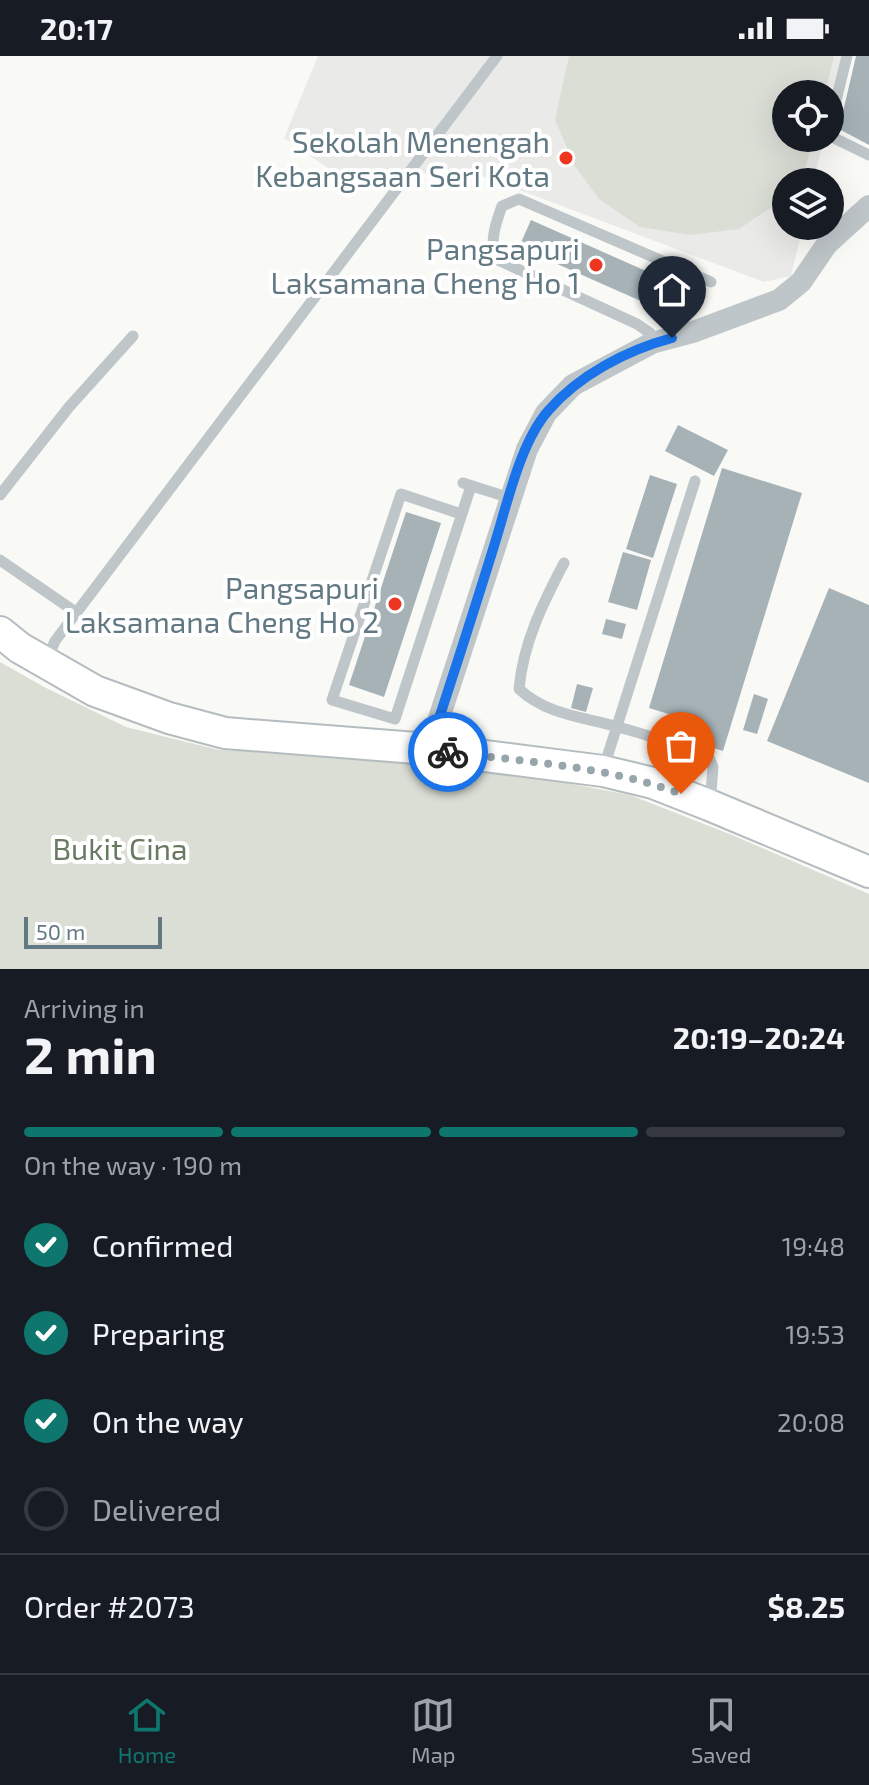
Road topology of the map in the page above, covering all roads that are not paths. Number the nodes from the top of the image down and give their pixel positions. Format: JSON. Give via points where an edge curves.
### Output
{"nodes":[{"id":1,"x":497,"y":56,"type":"edge"},
{"id":2,"x":847,"y":56,"type":"edge"},
{"id":3,"x":841,"y":80,"type":"edge"},
{"id":4,"x":844,"y":143,"type":"edge"},
{"id":5,"x":869,"y":155,"type":"edge"},
{"id":6,"x":869,"y":206,"type":"edge"},
{"id":7,"x":711,"y":282,"type":"dead end"},
{"id":8,"x":133,"y":336,"type":"dead end"},
{"id":9,"x":652,"y":343,"type":"junction"},
{"id":10,"x":695,"y":481,"type":"dead end"},
{"id":11,"x":0,"y":495,"type":"edge"},
{"id":12,"x":510,"y":498,"type":"junction"},
{"id":13,"x":461,"y":514,"type":"junction"},
{"id":14,"x":0,"y":560,"type":"edge"},
{"id":15,"x":564,"y":563,"type":"dead end"},
{"id":16,"x":77,"y":613,"type":"junction"},
{"id":17,"x":0,"y":632,"type":"edge"},
{"id":18,"x":46,"y":663,"type":"junction"},
{"id":19,"x":618,"y":727,"type":"junction"},
{"id":20,"x":429,"y":749,"type":"junction"},
{"id":21,"x":603,"y":771,"type":"junction"},
{"id":22,"x":709,"y":805,"type":"junction"},
{"id":23,"x":869,"y":872,"type":"edge"}],
"edges":[{"from":1,"to":16,"type":"lane"},
{"from":2,"to":3,"type":"lane"},
{"from":4,"to":5,"type":"lane"},
{"from":6,"to":9,"type":"street","via":[[827,244],[801,282],[779,300]]},
{"from":7,"to":9,"type":"lane","via":[[519,199],[502,206],[493,250],[498,260],[637,324],[650,333]]},
{"from":8,"to":11,"type":"lane"},
{"from":9,"to":12,"type":"street","via":[[573,385],[546,413]]},
{"from":10,"to":19,"type":"lane"},
{"from":12,"to":13,"type":"lane","via":[[467,485]]},
{"from":12,"to":20,"type":"street"},
{"from":13,"to":13,"type":"lane","via":[[395,719],[332,700],[401,494]]},
{"from":14,"to":16,"type":"lane"},
{"from":15,"to":19,"type":"lane","via":[[539,610],[519,689],[533,702]]},
{"from":16,"to":18,"type":"lane"},
{"from":17,"to":18,"type":"street"},
{"from":18,"to":20,"type":"street","via":[[95,691],[225,733]]},
{"from":19,"to":21,"type":"lane"},
{"from":19,"to":22,"type":"lane","via":[[709,758]]},
{"from":20,"to":21,"type":"street"},
{"from":21,"to":22,"type":"street"},
{"from":22,"to":23,"type":"street"}]}
